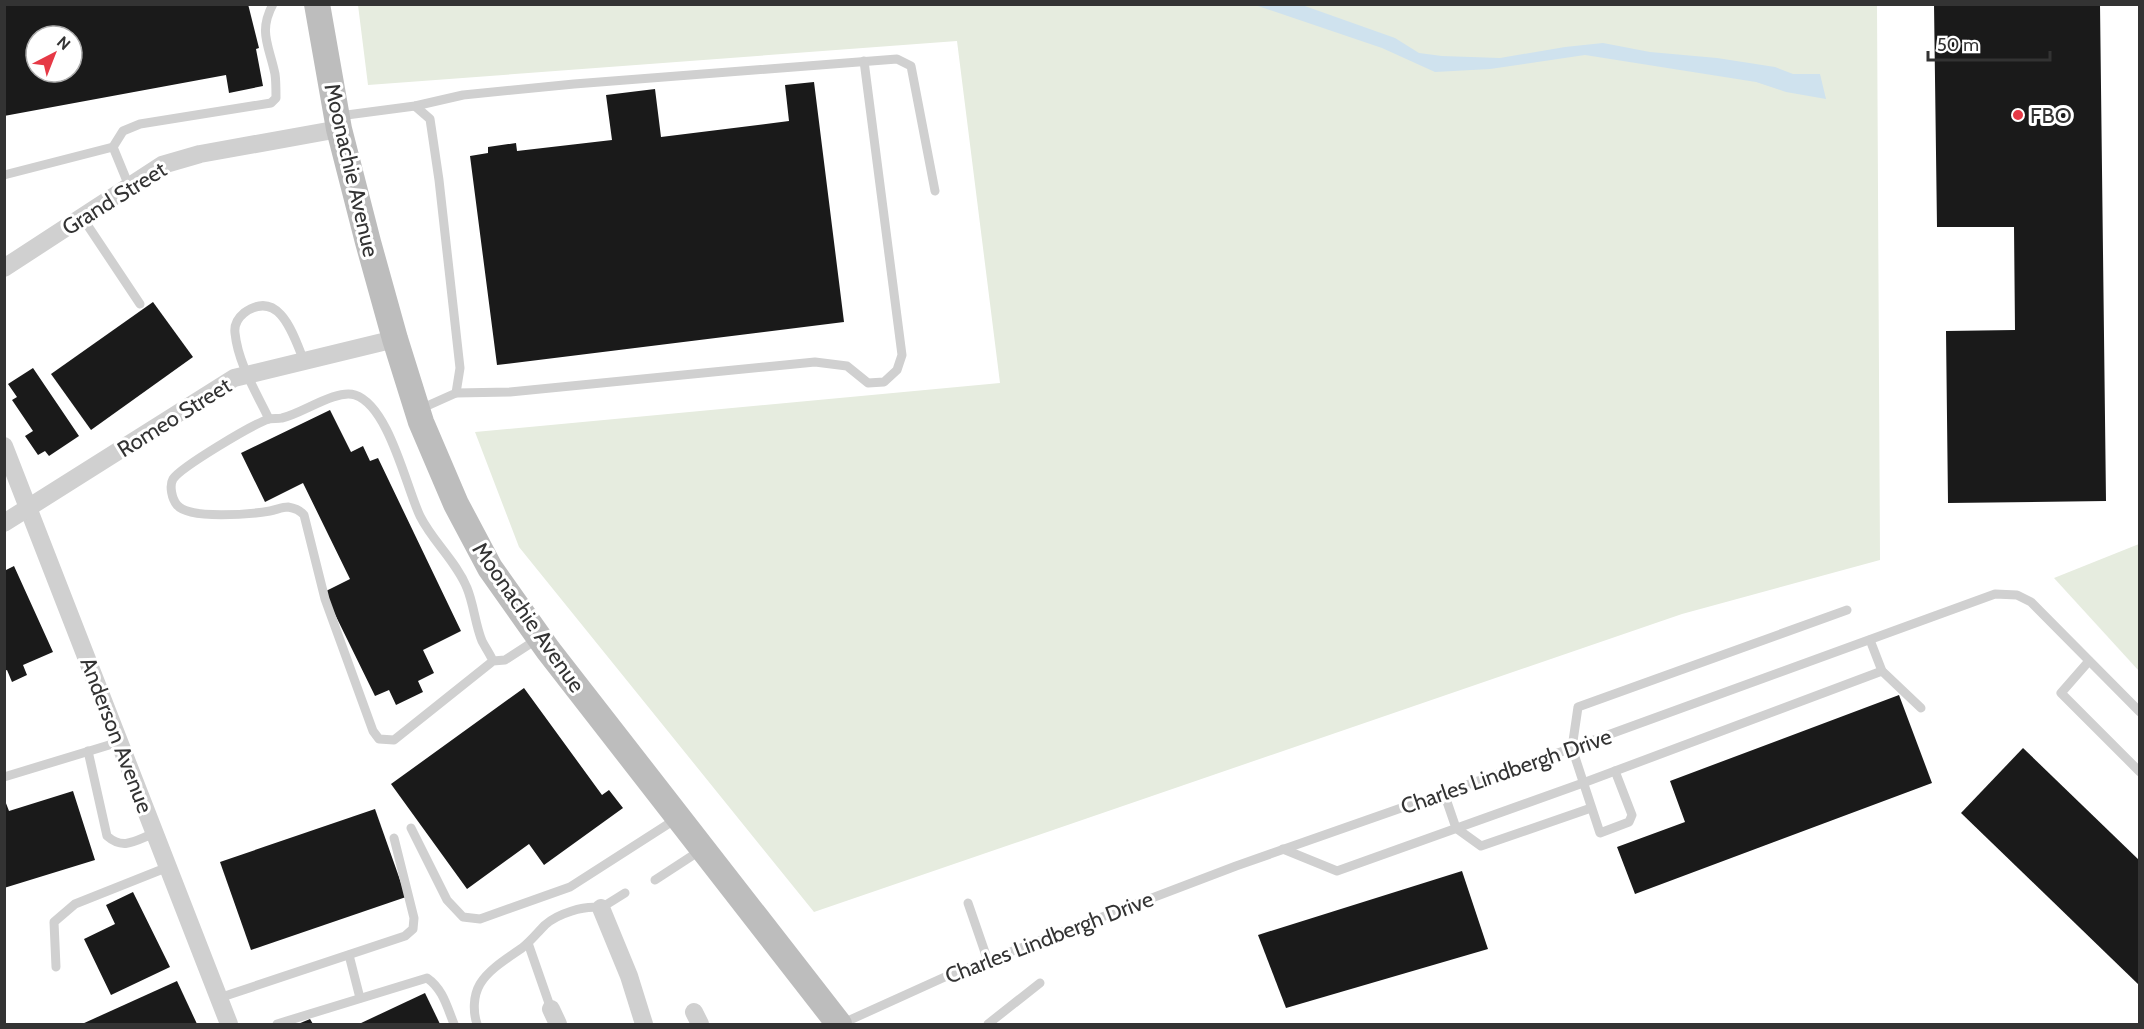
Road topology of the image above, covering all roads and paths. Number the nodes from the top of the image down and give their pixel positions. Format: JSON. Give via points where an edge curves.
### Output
{"nodes":[{"id":1,"x":273,"y":4,"type":"edge"},
{"id":2,"x":317,"y":4,"type":"edge"},
{"id":3,"x":864,"y":62,"type":"junction"},
{"id":4,"x":415,"y":106,"type":"junction"},
{"id":5,"x":338,"y":123,"type":"junction"},
{"id":6,"x":113,"y":147,"type":"junction"},
{"id":7,"x":4,"y":175,"type":"edge"},
{"id":8,"x":129,"y":186,"type":"junction"},
{"id":9,"x":935,"y":191,"type":"dead end"},
{"id":10,"x":81,"y":217,"type":"junction"},
{"id":11,"x":4,"y":268,"type":"edge"},
{"id":12,"x":140,"y":304,"type":"dead end"},
{"id":13,"x":395,"y":339,"type":"junction"},
{"id":14,"x":304,"y":361,"type":"junction"},
{"id":15,"x":247,"y":375,"type":"junction"},
{"id":16,"x":456,"y":393,"type":"junction"},
{"id":17,"x":418,"y":411,"type":"junction"},
{"id":18,"x":269,"y":419,"type":"junction"},
{"id":19,"x":4,"y":446,"type":"edge"},
{"id":20,"x":28,"y":508,"type":"junction"},
{"id":21,"x":4,"y":523,"type":"edge"},
{"id":22,"x":1847,"y":610,"type":"dead end"},
{"id":23,"x":540,"y":638,"type":"junction"},
{"id":24,"x":1869,"y":640,"type":"junction"},
{"id":25,"x":493,"y":661,"type":"junction"},
{"id":26,"x":2089,"y":661,"type":"junction"},
{"id":27,"x":1882,"y":671,"type":"junction"},
{"id":28,"x":1921,"y":708,"type":"dead end"},
{"id":29,"x":2139,"y":712,"type":"edge"},
{"id":30,"x":119,"y":742,"type":"junction"},
{"id":31,"x":1572,"y":748,"type":"junction"},
{"id":32,"x":88,"y":751,"type":"junction"},
{"id":33,"x":1615,"y":771,"type":"junction"},
{"id":34,"x":2139,"y":772,"type":"edge"},
{"id":35,"x":4,"y":777,"type":"edge"},
{"id":36,"x":1583,"y":783,"type":"junction"},
{"id":37,"x":1444,"y":793,"type":"junction"},
{"id":38,"x":1591,"y":808,"type":"junction"},
{"id":39,"x":678,"y":817,"type":"junction"},
{"id":40,"x":411,"y":828,"type":"dead end"},
{"id":41,"x":1456,"y":828,"type":"junction"},
{"id":42,"x":155,"y":834,"type":"junction"},
{"id":43,"x":394,"y":838,"type":"dead end"},
{"id":44,"x":703,"y":849,"type":"junction"},
{"id":45,"x":1283,"y":849,"type":"junction"},
{"id":46,"x":168,"y":867,"type":"junction"},
{"id":47,"x":655,"y":880,"type":"dead end"},
{"id":48,"x":625,"y":893,"type":"dead end"},
{"id":49,"x":968,"y":903,"type":"dead end"},
{"id":50,"x":601,"y":908,"type":"junction"},
{"id":51,"x":528,"y":943,"type":"junction"},
{"id":52,"x":349,"y":955,"type":"junction"},
{"id":53,"x":988,"y":961,"type":"junction"},
{"id":54,"x":56,"y":967,"type":"dead end"},
{"id":55,"x":1040,"y":983,"type":"dead end"},
{"id":56,"x":219,"y":998,"type":"junction"},
{"id":57,"x":360,"y":998,"type":"junction"},
{"id":58,"x":555,"y":1017,"type":"edge"},
{"id":59,"x":229,"y":1024,"type":"edge"},
{"id":60,"x":277,"y":1024,"type":"edge"},
{"id":61,"x":454,"y":1024,"type":"edge"},
{"id":62,"x":477,"y":1024,"type":"edge"},
{"id":63,"x":644,"y":1024,"type":"edge"},
{"id":64,"x":840,"y":1024,"type":"edge"},
{"id":65,"x":988,"y":1024,"type":"edge"}],
"edges":[{"from":1,"to":6,"type":"lane","via":[[264,33],[275,76],[276,98],[272,103],[140,124],[123,131]]},
{"from":2,"to":5,"type":"main road","name":"Moonachie Avenue"},
{"from":3,"to":4,"type":"lane","via":[[496,91]]},
{"from":3,"to":9,"type":"lane","via":[[897,59],[911,66]]},
{"from":3,"to":16,"type":"lane","via":[[902,355],[897,370],[884,382],[868,383],[847,366],[815,362],[510,392]]},
{"from":4,"to":5,"type":"lane"},
{"from":4,"to":16,"type":"lane","via":[[430,119],[439,180],[460,368]]},
{"from":5,"to":8,"type":"street","name":"Grand Street","via":[[162,165]]},
{"from":5,"to":13,"type":"main road","name":"Moonachie Avenue"},
{"from":6,"to":7,"type":"lane"},
{"from":6,"to":8,"type":"lane"},
{"from":8,"to":10,"type":"street","name":"Grand Street"},
{"from":10,"to":11,"type":"street","name":"Grand Street"},
{"from":10,"to":12,"type":"lane"},
{"from":13,"to":14,"type":"street","name":"Romeo Street"},
{"from":13,"to":17,"type":"main road","name":"Moonachie Avenue"},
{"from":14,"to":15,"type":"street","name":"Romeo Street"},
{"from":14,"to":15,"type":"lane","via":[[278,310],[267,306],[254,308],[236,322],[235,332]]},
{"from":15,"to":18,"type":"lane"},
{"from":15,"to":20,"type":"street","name":"Romeo Street","via":[[234,378]]},
{"from":16,"to":17,"type":"lane"},
{"from":17,"to":23,"type":"main road","name":"Moonachie Avenue","via":[[456,504],[490,568]]},
{"from":18,"to":25,"type":"lane","via":[[354,394],[374,410],[395,446],[420,515],[468,589],[482,640]]},
{"from":18,"to":25,"type":"lane","via":[[189,465],[173,480],[171,491],[178,506],[190,513],[287,507],[300,511],[325,599],[373,731],[380,739],[394,740]]},
{"from":19,"to":20,"type":"street","name":"Anderson Avenue"},
{"from":20,"to":21,"type":"street","name":"Romeo Street"},
{"from":20,"to":30,"type":"street","name":"Anderson Avenue"},
{"from":22,"to":31,"type":"lane","via":[[1578,707]]},
{"from":23,"to":25,"type":"lane","via":[[505,660]]},
{"from":23,"to":39,"type":"main road","name":"Moonachie Avenue"},
{"from":24,"to":26,"type":"lane","name":"Charles Lindbergh Drive","via":[[1995,594],[2017,595],[2031,602]]},
{"from":24,"to":27,"type":"lane"},
{"from":24,"to":31,"type":"lane","name":"Charles Lindbergh Drive"},
{"from":26,"to":29,"type":"lane","name":"Charles Lindbergh Drive"},
{"from":26,"to":34,"type":"lane","via":[[2061,693]]},
{"from":27,"to":28,"type":"lane"},
{"from":27,"to":33,"type":"lane"},
{"from":30,"to":32,"type":"lane"},
{"from":30,"to":42,"type":"street","name":"Anderson Avenue"},
{"from":31,"to":36,"type":"lane"},
{"from":31,"to":37,"type":"lane","name":"Charles Lindbergh Drive"},
{"from":32,"to":35,"type":"lane"},
{"from":32,"to":42,"type":"lane","via":[[106,836],[122,845]]},
{"from":33,"to":36,"type":"lane"},
{"from":33,"to":38,"type":"lane","via":[[1632,815],[1629,822],[1600,833]]},
{"from":36,"to":38,"type":"lane"},
{"from":36,"to":41,"type":"lane"},
{"from":37,"to":41,"type":"lane"},
{"from":37,"to":45,"type":"lane","name":"Charles Lindbergh Drive"},
{"from":38,"to":41,"type":"lane","via":[[1481,846]]},
{"from":39,"to":40,"type":"lane","via":[[570,887],[480,920],[464,917],[447,900]]},
{"from":39,"to":44,"type":"main road","name":"Moonachie Avenue"},
{"from":41,"to":45,"type":"lane","via":[[1337,871]]},
{"from":42,"to":46,"type":"street","name":"Anderson Avenue"},
{"from":43,"to":52,"type":"lane","via":[[414,918],[413,929],[405,936]]},
{"from":44,"to":47,"type":"lane"},
{"from":44,"to":64,"type":"main road","name":"Moonachie Avenue"},
{"from":45,"to":53,"type":"lane","name":"Charles Lindbergh Drive"},
{"from":46,"to":54,"type":"lane","via":[[75,904],[54,922]]},
{"from":46,"to":56,"type":"street","name":"Anderson Avenue"},
{"from":48,"to":50,"type":"lane"},
{"from":49,"to":53,"type":"lane"},
{"from":50,"to":51,"type":"lane","via":[[589,906],[555,919]]},
{"from":50,"to":63,"type":"street"},
{"from":51,"to":58,"type":"lane"},
{"from":51,"to":62,"type":"lane","via":[[492,969],[480,984],[475,998]]},
{"from":52,"to":56,"type":"lane"},
{"from":52,"to":57,"type":"lane"},
{"from":53,"to":64,"type":"lane","name":"Charles Lindbergh Drive"},
{"from":55,"to":65,"type":"lane"},
{"from":56,"to":59,"type":"street","name":"Anderson Avenue"},
{"from":57,"to":60,"type":"lane"},
{"from":57,"to":61,"type":"lane","via":[[426,978],[442,993]]}]}
